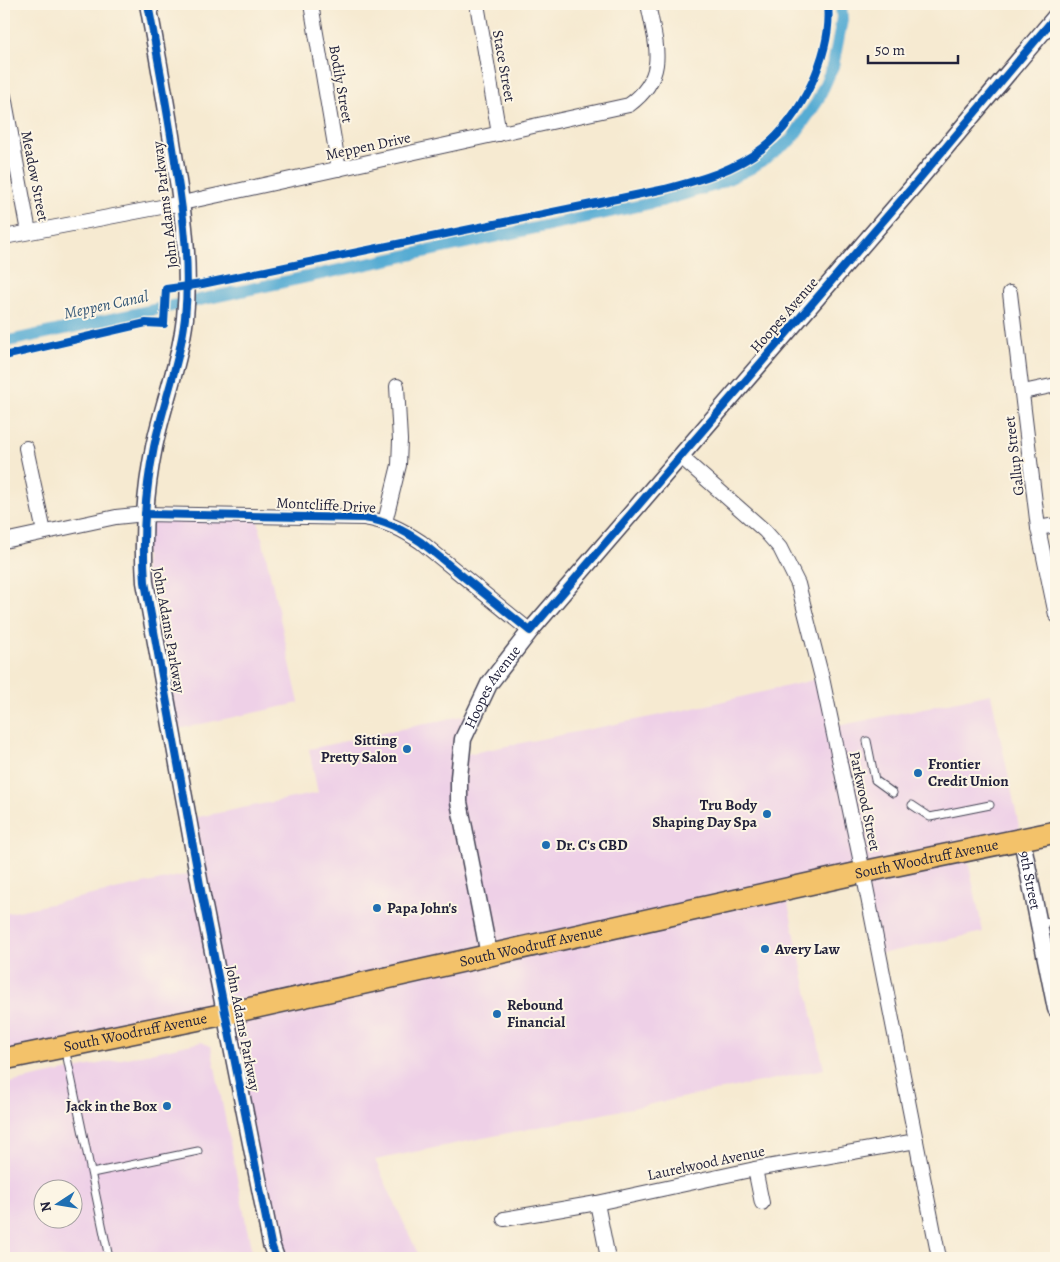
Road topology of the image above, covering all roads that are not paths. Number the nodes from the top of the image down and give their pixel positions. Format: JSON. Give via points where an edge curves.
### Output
{"nodes":[{"id":1,"x":148,"y":4,"type":"edge"},
{"id":2,"x":311,"y":4,"type":"edge"},
{"id":3,"x":477,"y":4,"type":"edge"},
{"id":4,"x":648,"y":4,"type":"edge"},
{"id":5,"x":1056,"y":16,"type":"edge"},
{"id":6,"x":4,"y":96,"type":"edge"},
{"id":7,"x":499,"y":134,"type":"junction"},
{"id":8,"x":340,"y":169,"type":"junction"},
{"id":9,"x":182,"y":203,"type":"junction"},
{"id":10,"x":29,"y":232,"type":"junction"},
{"id":11,"x":4,"y":238,"type":"edge"},
{"id":12,"x":1010,"y":293,"type":"dead end"},
{"id":13,"x":1056,"y":385,"type":"edge"},
{"id":14,"x":397,"y":386,"type":"dead end"},
{"id":15,"x":1023,"y":392,"type":"junction"},
{"id":16,"x":26,"y":448,"type":"dead end"},
{"id":17,"x":680,"y":456,"type":"junction"},
{"id":18,"x":144,"y":514,"type":"junction"},
{"id":19,"x":385,"y":522,"type":"junction"},
{"id":20,"x":1056,"y":525,"type":"edge"},
{"id":21,"x":1038,"y":528,"type":"junction"},
{"id":22,"x":44,"y":532,"type":"junction"},
{"id":23,"x":4,"y":541,"type":"edge"},
{"id":24,"x":1056,"y":615,"type":"edge"},
{"id":25,"x":530,"y":631,"type":"junction"},
{"id":26,"x":866,"y":741,"type":"dead end"},
{"id":27,"x":893,"y":793,"type":"dead end"},
{"id":28,"x":912,"y":805,"type":"dead end"},
{"id":29,"x":990,"y":805,"type":"dead end"},
{"id":30,"x":1056,"y":832,"type":"edge"},
{"id":31,"x":1022,"y":840,"type":"junction"},
{"id":32,"x":863,"y":872,"type":"junction"},
{"id":33,"x":1056,"y":920,"type":"edge"},
{"id":34,"x":1038,"y":924,"type":"junction"},
{"id":35,"x":489,"y":955,"type":"junction"},
{"id":36,"x":1055,"y":1001,"type":"edge"},
{"id":37,"x":226,"y":1014,"type":"junction"},
{"id":38,"x":65,"y":1046,"type":"junction"},
{"id":39,"x":4,"y":1059,"type":"edge"},
{"id":40,"x":916,"y":1141,"type":"junction"},
{"id":41,"x":198,"y":1151,"type":"dead end"},
{"id":42,"x":755,"y":1169,"type":"junction"},
{"id":43,"x":92,"y":1173,"type":"junction"},
{"id":44,"x":597,"y":1203,"type":"junction"},
{"id":45,"x":762,"y":1203,"type":"dead end"},
{"id":46,"x":504,"y":1219,"type":"dead end"},
{"id":47,"x":110,"y":1258,"type":"edge"},
{"id":48,"x":276,"y":1258,"type":"edge"},
{"id":49,"x":608,"y":1258,"type":"edge"},
{"id":50,"x":939,"y":1258,"type":"edge"}],
"edges":[{"from":1,"to":9,"type":"street","name":"John Adams Parkway"},
{"from":2,"to":8,"type":"street","name":"Bodily Street"},
{"from":3,"to":7,"type":"street","name":"Stace Street"},
{"from":4,"to":7,"type":"street","name":"Meppen Drive","via":[[657,66],[640,97],[629,105]]},
{"from":5,"to":17,"type":"street","name":"Hoopes Avenue"},
{"from":6,"to":10,"type":"street","name":"Meadow Street"},
{"from":7,"to":8,"type":"street","name":"Meppen Drive"},
{"from":8,"to":9,"type":"street","name":"Meppen Drive"},
{"from":9,"to":10,"type":"street","name":"Meppen Drive"},
{"from":9,"to":18,"type":"street","name":"John Adams Parkway","via":[[186,243],[185,313],[180,349],[154,446]]},
{"from":10,"to":11,"type":"street","name":"Meppen Drive"},
{"from":12,"to":15,"type":"street","name":"Gallup Street"},
{"from":13,"to":15,"type":"street"},
{"from":14,"to":19,"type":"street","via":[[399,465]]},
{"from":15,"to":21,"type":"street","name":"Gallup Street"},
{"from":16,"to":22,"type":"street"},
{"from":17,"to":25,"type":"street","name":"Hoopes Avenue"},
{"from":17,"to":32,"type":"street","name":"Parkwood Street","via":[[765,531],[780,548],[798,584],[822,678]]},
{"from":18,"to":19,"type":"street","name":"Montcliffe Drive","via":[[364,518]]},
{"from":18,"to":22,"type":"street","name":"Montcliffe Drive"},
{"from":18,"to":37,"type":"street","name":"John Adams Parkway","via":[[145,582]]},
{"from":19,"to":25,"type":"street","name":"Montcliffe Drive","via":[[421,542]]},
{"from":20,"to":21,"type":"street"},
{"from":21,"to":24,"type":"street","name":"Gallup Street"},
{"from":22,"to":23,"type":"street","name":"Montcliffe Drive"},
{"from":25,"to":35,"type":"street","name":"Hoopes Avenue","via":[[489,684],[463,740],[459,802]]},
{"from":26,"to":27,"type":"lane","via":[[875,780]]},
{"from":28,"to":29,"type":"lane","via":[[930,817]]},
{"from":30,"to":31,"type":"main road","name":"South Woodruff Avenue"},
{"from":31,"to":32,"type":"main road","name":"South Woodruff Avenue"},
{"from":31,"to":34,"type":"street","name":"9th Street"},
{"from":32,"to":35,"type":"main road","name":"South Woodruff Avenue"},
{"from":32,"to":40,"type":"street","name":"Parkwood Street"},
{"from":33,"to":34,"type":"lane"},
{"from":34,"to":36,"type":"street","name":"9th Street"},
{"from":35,"to":37,"type":"main road","name":"South Woodruff Avenue"},
{"from":37,"to":38,"type":"main road","name":"South Woodruff Avenue"},
{"from":37,"to":48,"type":"street","name":"John Adams Parkway"},
{"from":38,"to":39,"type":"main road","name":"South Woodruff Avenue"},
{"from":38,"to":43,"type":"lane"},
{"from":40,"to":42,"type":"street","name":"Laurelwood Avenue"},
{"from":40,"to":50,"type":"street","name":"Parkwood Street"},
{"from":41,"to":43,"type":"lane"},
{"from":42,"to":44,"type":"street","name":"Laurelwood Avenue"},
{"from":42,"to":45,"type":"street"},
{"from":43,"to":47,"type":"lane"},
{"from":44,"to":46,"type":"street","name":"Laurelwood Avenue"},
{"from":44,"to":49,"type":"street"}]}
